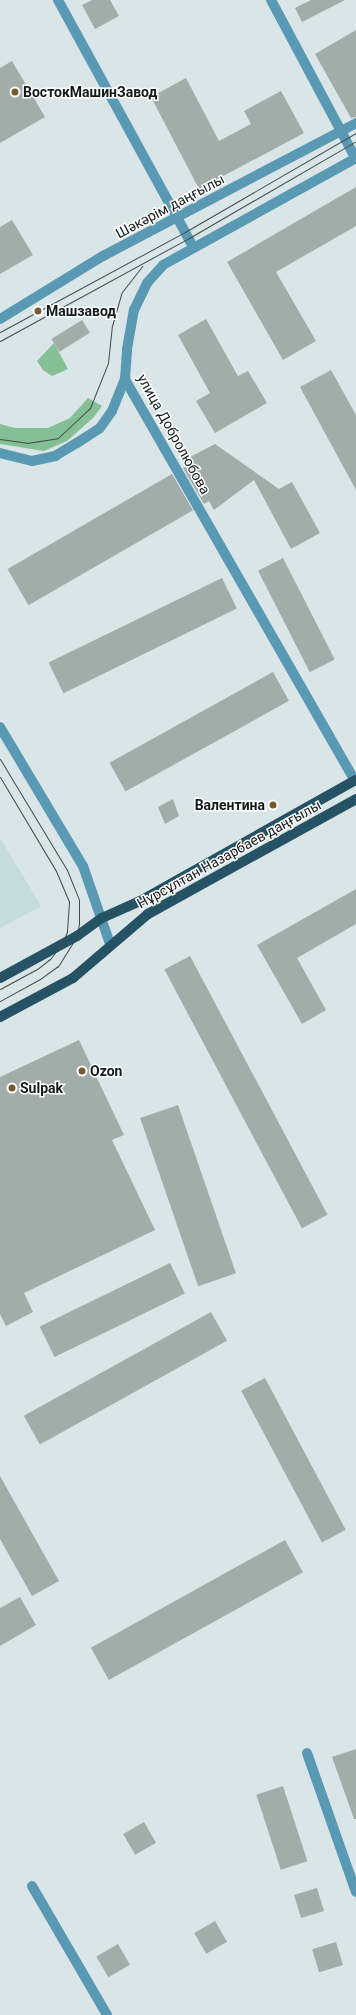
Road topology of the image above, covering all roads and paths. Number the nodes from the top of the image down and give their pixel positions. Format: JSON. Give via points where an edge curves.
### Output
{"nodes":[{"id":1,"x":58,"y":0,"type":"edge"},
{"id":2,"x":271,"y":0,"type":"edge"},
{"id":3,"x":356,"y":123,"type":"edge"},
{"id":4,"x":341,"y":131,"type":"junction"},
{"id":5,"x":356,"y":159,"type":"edge"},
{"id":6,"x":178,"y":218,"type":"junction"},
{"id":7,"x":192,"y":247,"type":"junction"},
{"id":8,"x":0,"y":319,"type":"edge"},
{"id":9,"x":125,"y":379,"type":"junction"},
{"id":10,"x":0,"y":453,"type":"edge"},
{"id":11,"x":0,"y":727,"type":"edge"},
{"id":12,"x":355,"y":781,"type":"edge"},
{"id":13,"x":356,"y":799,"type":"edge"},
{"id":14,"x":102,"y":918,"type":"junction"},
{"id":15,"x":110,"y":944,"type":"junction"},
{"id":16,"x":0,"y":978,"type":"edge"},
{"id":17,"x":0,"y":1017,"type":"edge"},
{"id":18,"x":307,"y":1753,"type":"dead end"},
{"id":19,"x":32,"y":1886,"type":"dead end"},
{"id":20,"x":356,"y":1892,"type":"edge"},
{"id":21,"x":107,"y":2015,"type":"edge"}],
"edges":[{"from":1,"to":6,"type":"street"},
{"from":2,"to":4,"type":"street"},
{"from":3,"to":4,"type":"street","name":"Шәкәрім даңғылы"},
{"from":4,"to":5,"type":"street"},
{"from":4,"to":6,"type":"street","name":"Шәкәрім даңғылы"},
{"from":5,"to":7,"type":"street"},
{"from":6,"to":7,"type":"street"},
{"from":6,"to":8,"type":"street","name":"Шәкәрім даңғылы","via":[[102,256]]},
{"from":7,"to":9,"type":"street","name":"улица Добролюбова","via":[[163,265],[147,283],[134,310]]},
{"from":9,"to":10,"type":"street","via":[[112,411],[100,428],[77,443],[54,456],[32,461]]},
{"from":9,"to":12,"type":"street","name":"улица Добролюбова"},
{"from":11,"to":14,"type":"street","via":[[83,866]]},
{"from":12,"to":14,"type":"main road","name":"Нұрсұлтан Назарбаев даңғылы","via":[[140,901]]},
{"from":13,"to":15,"type":"main road","name":"Нұрсұлтан Назарбаев даңғылы","via":[[148,914]]},
{"from":14,"to":15,"type":"street"},
{"from":14,"to":16,"type":"main road","name":"Нұрсұлтан Назарбаев даңғылы","via":[[77,936]]},
{"from":15,"to":17,"type":"main road","name":"Нұрсұлтан Назарбаев даңғылы","via":[[73,978]]},
{"from":18,"to":20,"type":"street"},
{"from":19,"to":21,"type":"street"}]}
